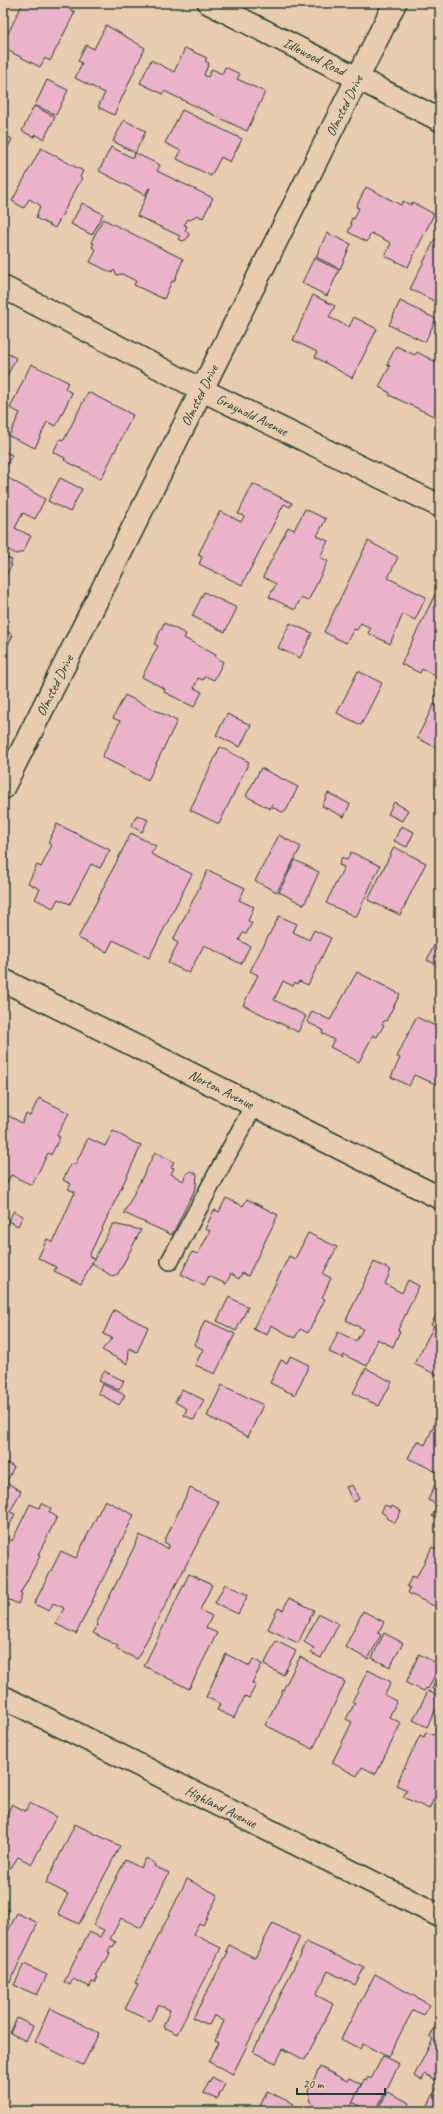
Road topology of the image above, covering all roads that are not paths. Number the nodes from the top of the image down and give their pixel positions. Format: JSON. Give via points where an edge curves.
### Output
{"nodes":[{"id":1,"x":209,"y":3,"type":"edge"},
{"id":2,"x":395,"y":3,"type":"edge"},
{"id":3,"x":359,"y":78,"type":"junction"},
{"id":4,"x":440,"y":120,"type":"edge"},
{"id":5,"x":3,"y":287,"type":"edge"},
{"id":6,"x":202,"y":390,"type":"junction"},
{"id":7,"x":440,"y":506,"type":"edge"},
{"id":8,"x":3,"y":788,"type":"edge"},
{"id":9,"x":3,"y":980,"type":"edge"},
{"id":10,"x":254,"y":1105,"type":"junction"},
{"id":11,"x":440,"y":1198,"type":"edge"},
{"id":12,"x":170,"y":1261,"type":"dead end"},
{"id":13,"x":3,"y":1697,"type":"edge"},
{"id":14,"x":440,"y":1916,"type":"edge"}],
"edges":[{"from":1,"to":3,"type":"street","name":"Idlewood Road"},
{"from":2,"to":3,"type":"street","name":"Olmsted Drive"},
{"from":3,"to":4,"type":"street","name":"Idlewood Road"},
{"from":3,"to":6,"type":"street","name":"Olmsted Drive"},
{"from":5,"to":6,"type":"street","name":"Graynold Avenue"},
{"from":6,"to":7,"type":"street","name":"Graynold Avenue"},
{"from":6,"to":8,"type":"street","name":"Olmsted Drive"},
{"from":9,"to":10,"type":"street","name":"Norton Avenue"},
{"from":10,"to":11,"type":"street","name":"Norton Avenue"},
{"from":10,"to":12,"type":"lane"},
{"from":13,"to":14,"type":"street","name":"Highland Avenue"}]}
